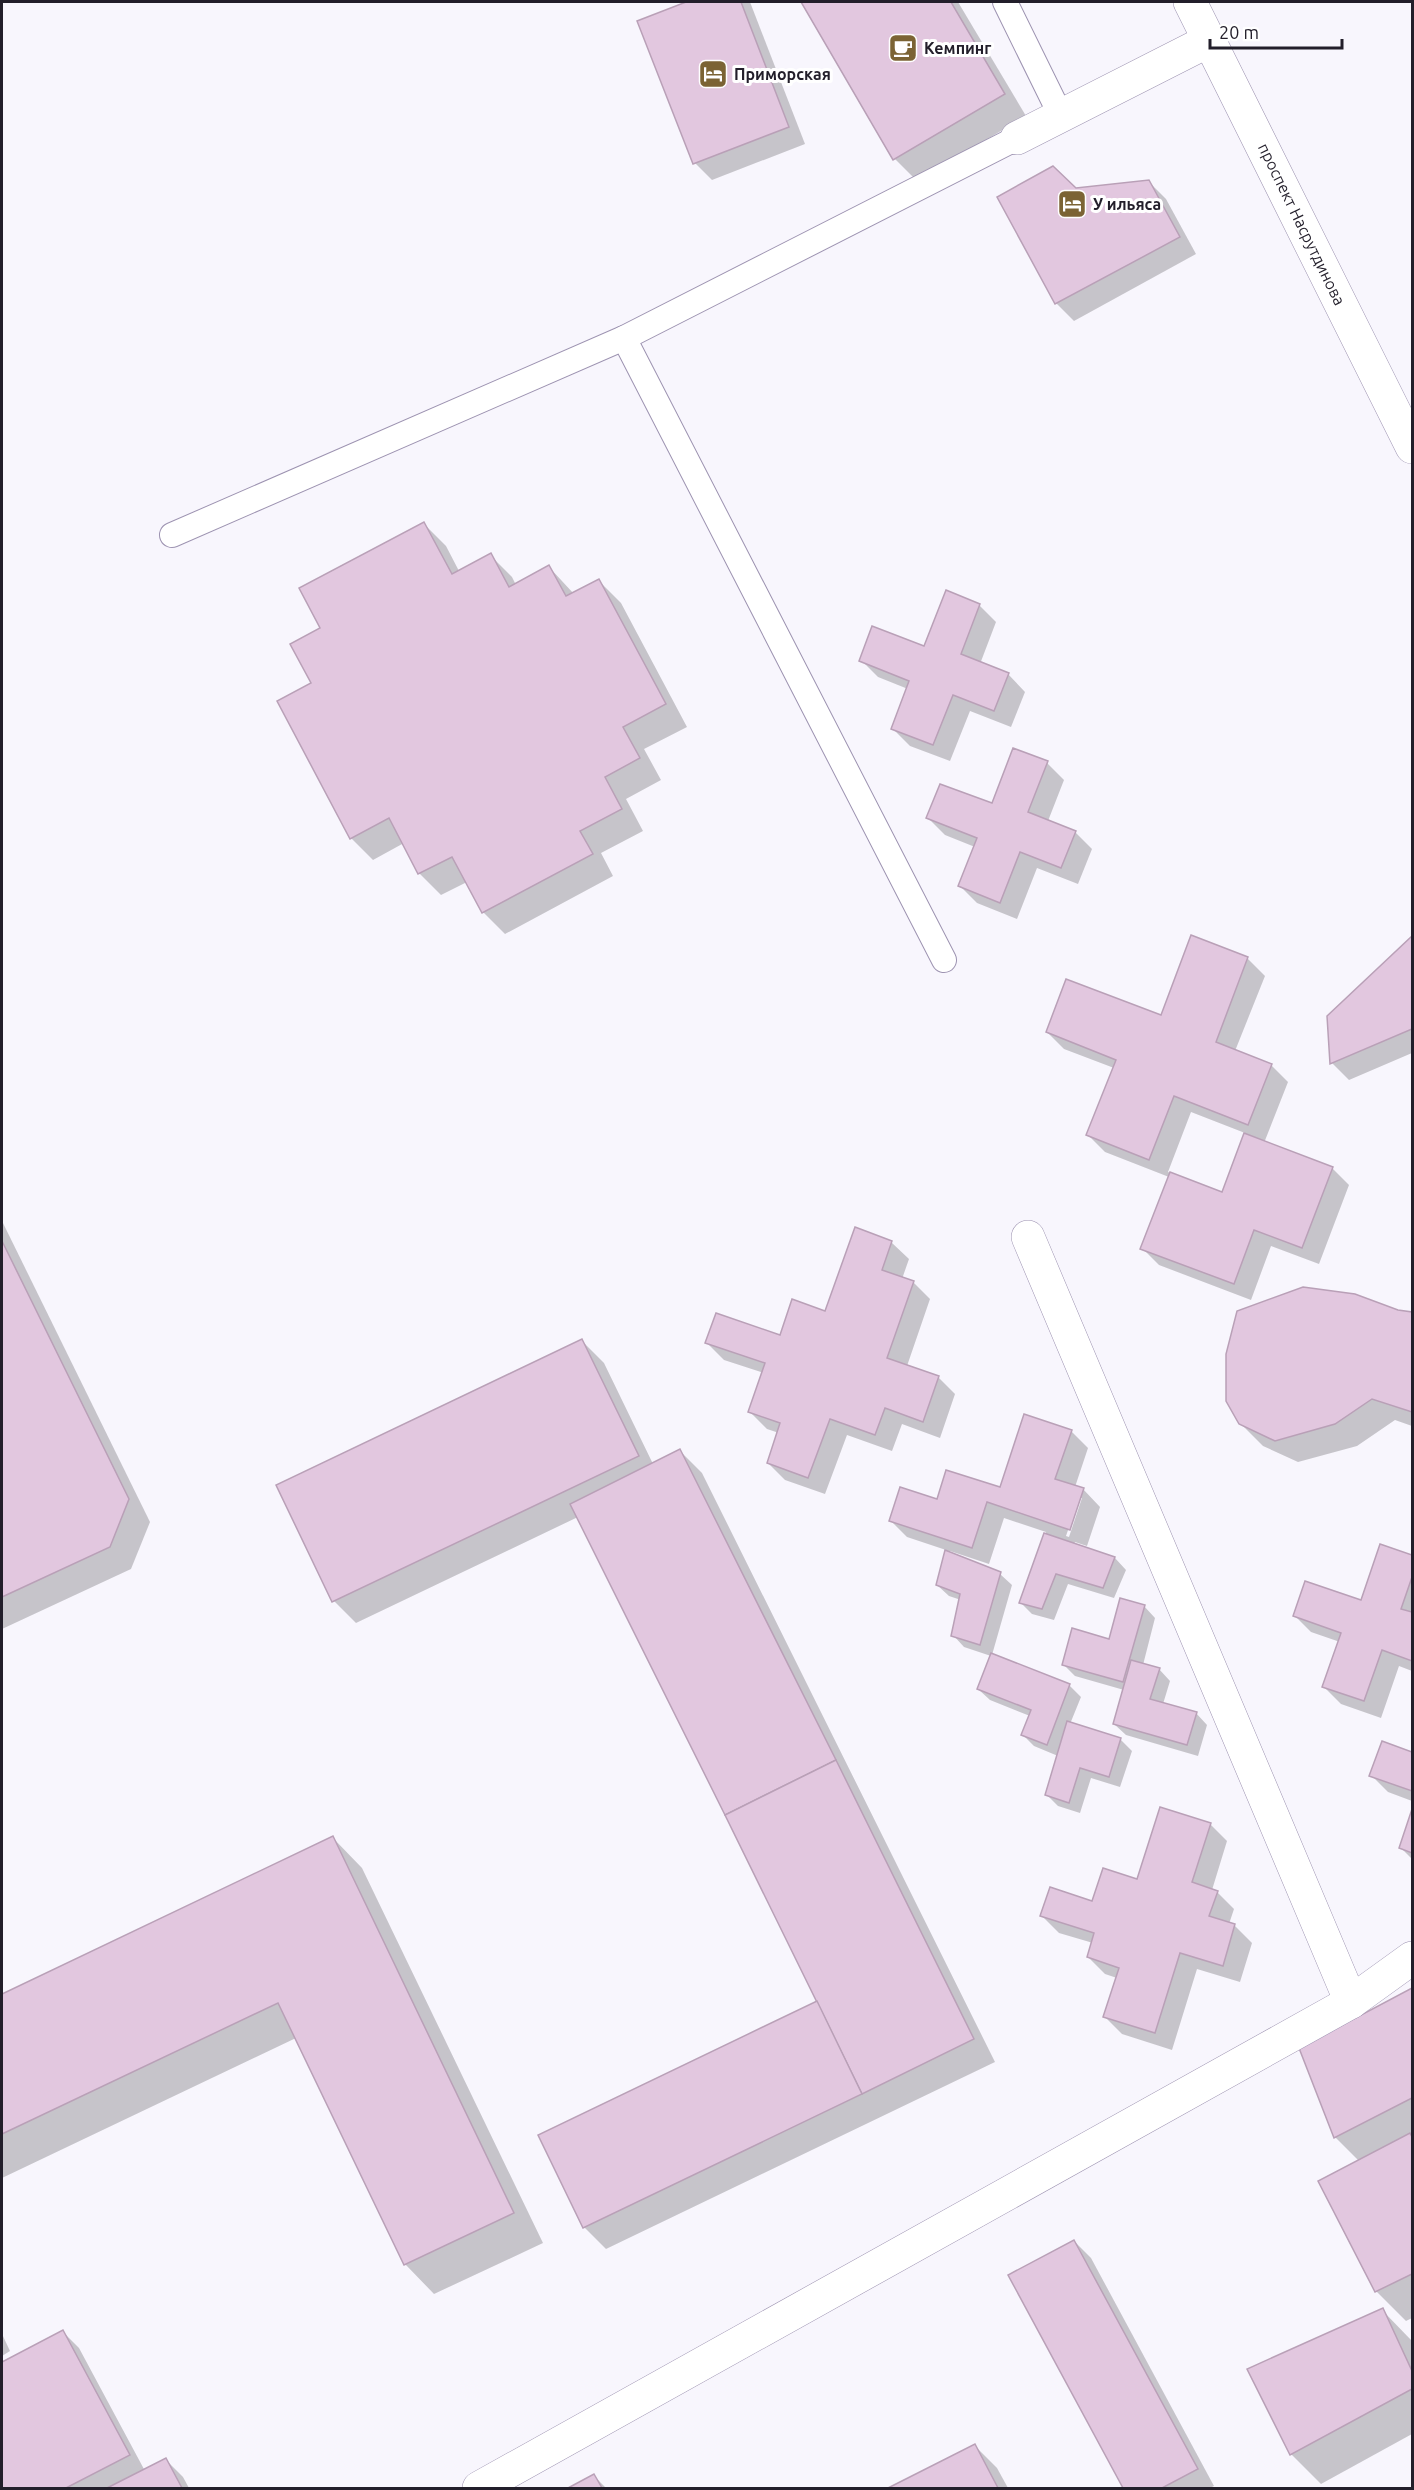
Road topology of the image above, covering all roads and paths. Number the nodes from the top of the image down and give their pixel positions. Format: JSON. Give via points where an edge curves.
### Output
{"nodes":[{"id":1,"x":1005,"y":2,"type":"edge"},
{"id":2,"x":1190,"y":2,"type":"edge"},
{"id":3,"x":1210,"y":40,"type":"junction"},
{"id":4,"x":1061,"y":116,"type":"junction"},
{"id":5,"x":1017,"y":138,"type":"joint"},
{"id":6,"x":624,"y":338,"type":"junction"},
{"id":7,"x":1413,"y":447,"type":"edge"},
{"id":8,"x":172,"y":535,"type":"dead end"},
{"id":9,"x":944,"y":960,"type":"dead end"},
{"id":10,"x":1028,"y":1237,"type":"dead end"},
{"id":11,"x":1413,"y":1958,"type":"edge"},
{"id":12,"x":1351,"y":2002,"type":"junction"},
{"id":13,"x":479,"y":2488,"type":"edge"}],
"edges":[{"from":1,"to":4,"type":"lane"},
{"from":2,"to":3,"type":"street","name":"проспект Насрутдинова"},
{"from":3,"to":4,"type":"street"},
{"from":3,"to":7,"type":"street","name":"проспект Насрутдинова"},
{"from":4,"to":5,"type":"street"},
{"from":5,"to":6,"type":"lane"},
{"from":6,"to":8,"type":"lane"},
{"from":6,"to":9,"type":"lane"},
{"from":10,"to":12,"type":"street"},
{"from":11,"to":12,"type":"street"},
{"from":12,"to":13,"type":"street"}]}
